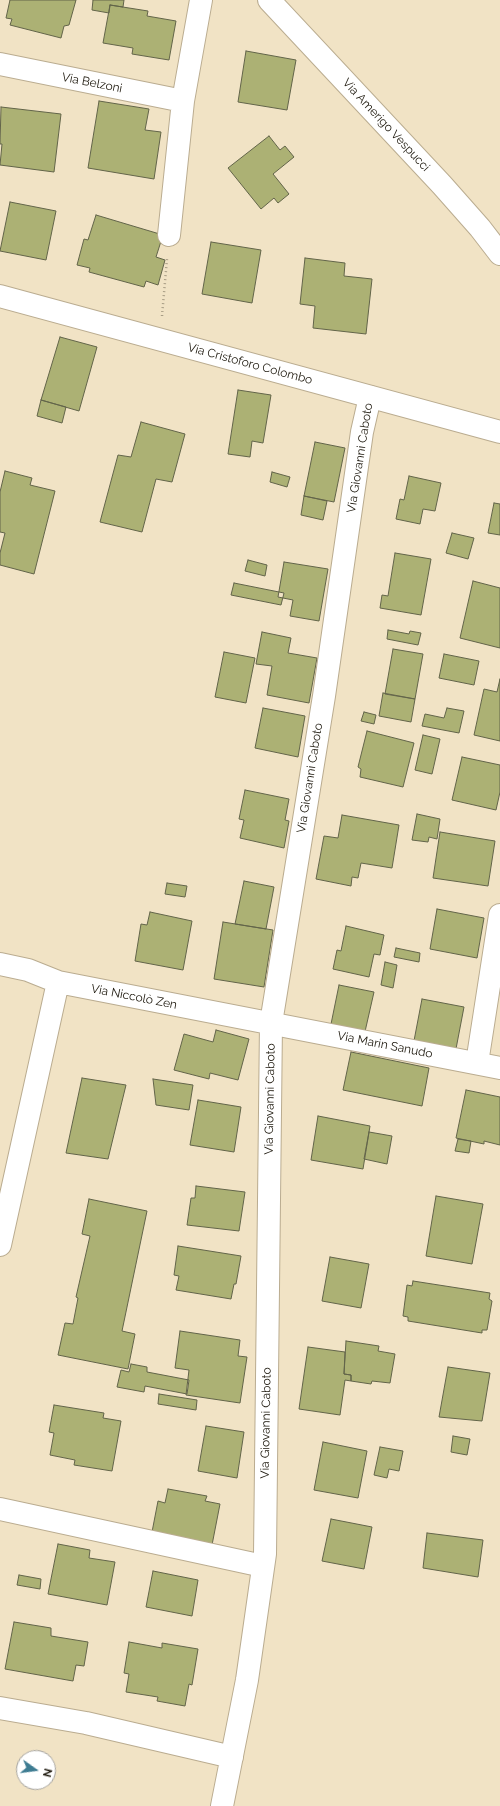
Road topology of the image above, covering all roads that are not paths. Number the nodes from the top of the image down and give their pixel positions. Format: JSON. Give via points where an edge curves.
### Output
{"nodes":[{"id":1,"x":201,"y":0,"type":"edge"},
{"id":2,"x":268,"y":0,"type":"edge"},
{"id":3,"x":0,"y":64,"type":"edge"},
{"id":4,"x":184,"y":101,"type":"junction"},
{"id":5,"x":169,"y":235,"type":"road end"},
{"id":6,"x":500,"y":254,"type":"edge"},
{"id":7,"x":0,"y":296,"type":"edge"},
{"id":8,"x":370,"y":396,"type":"junction"},
{"id":9,"x":500,"y":432,"type":"edge"},
{"id":10,"x":500,"y":914,"type":"edge"},
{"id":11,"x":0,"y":964,"type":"edge"},
{"id":12,"x":58,"y":982,"type":"junction"},
{"id":13,"x":271,"y":1023,"type":"junction"},
{"id":14,"x":477,"y":1063,"type":"junction"},
{"id":15,"x":500,"y":1068,"type":"edge"},
{"id":16,"x":0,"y":1245,"type":"edge"},
{"id":17,"x":0,"y":1509,"type":"edge"},
{"id":18,"x":263,"y":1566,"type":"junction"},
{"id":19,"x":0,"y":1708,"type":"edge"},
{"id":20,"x":232,"y":1757,"type":"junction"},
{"id":21,"x":222,"y":1806,"type":"edge"}],
"edges":[{"from":1,"to":4,"type":"street"},
{"from":2,"to":6,"type":"street","name":"Via Amerigo Vespucci","via":[[442,185]]},
{"from":3,"to":4,"type":"street","name":"Via Belzoni"},
{"from":4,"to":5,"type":"street"},
{"from":7,"to":8,"type":"street","name":"Via Cristoforo Colombo"},
{"from":8,"to":9,"type":"street","name":"Via Cristoforo Colombo"},
{"from":8,"to":13,"type":"street","name":"Via Giovanni Caboto","via":[[362,432],[324,696]]},
{"from":10,"to":14,"type":"street"},
{"from":11,"to":12,"type":"street","name":"Via Niccolò Zen","via":[[28,970]]},
{"from":12,"to":13,"type":"street","name":"Via Niccolò Zen"},
{"from":12,"to":16,"type":"street"},
{"from":13,"to":14,"type":"street","name":"Via Marin Sanudo"},
{"from":13,"to":18,"type":"street","name":"Via Giovanni Caboto"},
{"from":14,"to":15,"type":"street","name":"Via Marin Sanudo"},
{"from":17,"to":18,"type":"street"},
{"from":18,"to":20,"type":"street","name":"Via Giovanni Caboto","via":[[248,1680]]},
{"from":19,"to":20,"type":"street","via":[[86,1723]]},
{"from":20,"to":21,"type":"street","name":"Via Giovanni Caboto"}]}
